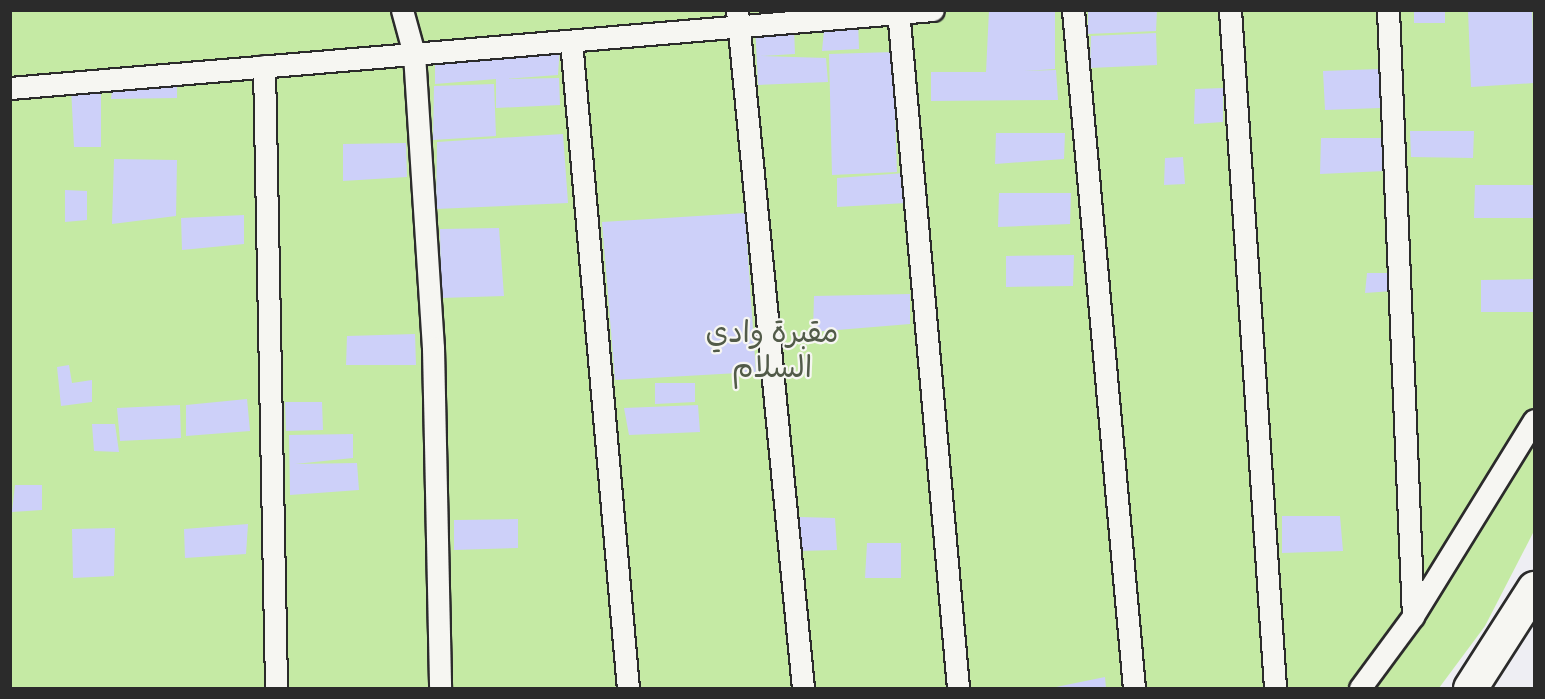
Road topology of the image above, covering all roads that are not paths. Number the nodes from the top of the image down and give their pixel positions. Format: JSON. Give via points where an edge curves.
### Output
{"nodes":[{"id":1,"x":402,"y":10,"type":"edge"},
{"id":2,"x":933,"y":10,"type":"edge"},
{"id":3,"x":1073,"y":10,"type":"edge"},
{"id":4,"x":1230,"y":10,"type":"edge"},
{"id":5,"x":1388,"y":10,"type":"edge"},
{"id":6,"x":898,"y":12,"type":"edge"},
{"id":7,"x":739,"y":18,"type":"edge"},
{"id":8,"x":571,"y":40,"type":"junction"},
{"id":9,"x":414,"y":54,"type":"junction"},
{"id":10,"x":264,"y":66,"type":"junction"},
{"id":11,"x":10,"y":88,"type":"edge"},
{"id":12,"x":1534,"y":420,"type":"edge"},
{"id":13,"x":1534,"y":588,"type":"edge"},
{"id":14,"x":1413,"y":616,"type":"junction"},
{"id":15,"x":276,"y":688,"type":"edge"},
{"id":16,"x":440,"y":688,"type":"edge"},
{"id":17,"x":628,"y":688,"type":"edge"},
{"id":18,"x":804,"y":688,"type":"edge"},
{"id":19,"x":958,"y":688,"type":"edge"},
{"id":20,"x":1134,"y":688,"type":"edge"},
{"id":21,"x":1275,"y":688,"type":"edge"},
{"id":22,"x":1360,"y":688,"type":"edge"},
{"id":23,"x":1470,"y":688,"type":"edge"}],
"edges":[{"from":1,"to":9,"type":"lane"},
{"from":2,"to":6,"type":"lane"},
{"from":3,"to":20,"type":"lane"},
{"from":4,"to":21,"type":"lane"},
{"from":5,"to":14,"type":"lane"},
{"from":6,"to":7,"type":"lane"},
{"from":6,"to":19,"type":"lane"},
{"from":7,"to":8,"type":"lane"},
{"from":7,"to":18,"type":"lane"},
{"from":8,"to":9,"type":"lane"},
{"from":8,"to":17,"type":"lane"},
{"from":9,"to":10,"type":"lane"},
{"from":9,"to":16,"type":"lane","via":[[433,348]]},
{"from":10,"to":11,"type":"lane"},
{"from":10,"to":15,"type":"lane"},
{"from":12,"to":14,"type":"lane"},
{"from":13,"to":23,"type":"main road"},
{"from":14,"to":22,"type":"lane"}]}
